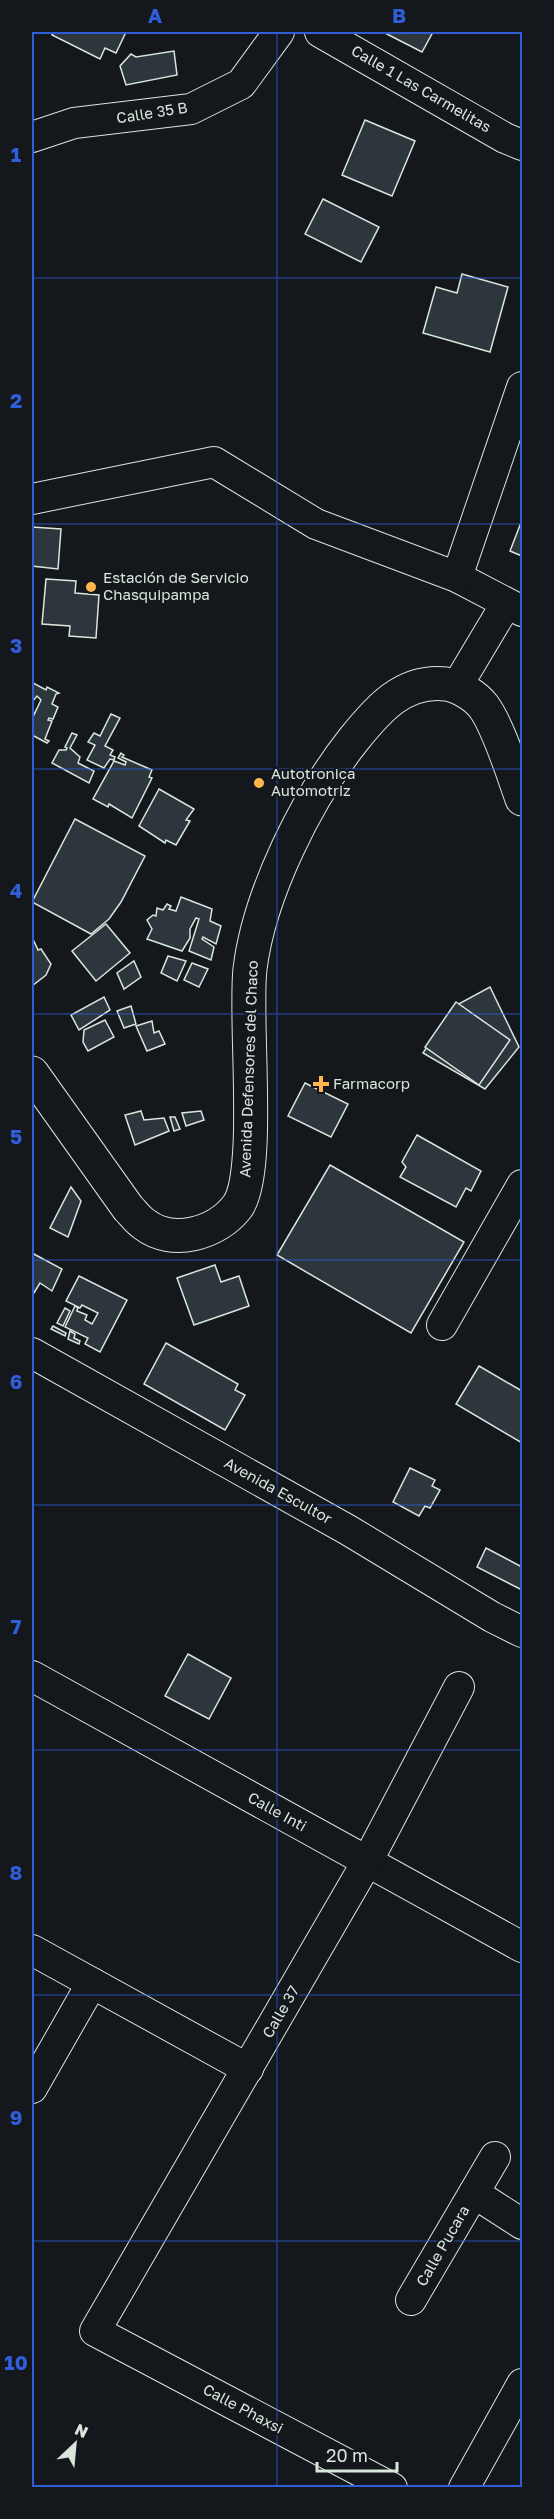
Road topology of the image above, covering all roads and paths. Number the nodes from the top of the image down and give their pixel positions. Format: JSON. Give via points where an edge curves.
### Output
{"nodes":[{"id":1,"x":279,"y":32,"type":"edge"},
{"id":2,"x":320,"y":32,"type":"edge"},
{"id":3,"x":32,"y":137,"type":"edge"},
{"id":4,"x":522,"y":145,"type":"edge"},
{"id":5,"x":522,"y":387,"type":"edge"},
{"id":6,"x":32,"y":499,"type":"edge"},
{"id":7,"x":457,"y":577,"type":"junction"},
{"id":8,"x":514,"y":608,"type":"edge"},
{"id":9,"x":457,"y":686,"type":"junction"},
{"id":10,"x":522,"y":799,"type":"edge"},
{"id":11,"x":32,"y":1073,"type":"edge"},
{"id":12,"x":522,"y":1185,"type":"edge"},
{"id":13,"x":442,"y":1325,"type":"dead end"},
{"id":14,"x":32,"y":1353,"type":"edge"},
{"id":15,"x":522,"y":1632,"type":"edge"},
{"id":16,"x":32,"y":1676,"type":"edge"},
{"id":17,"x":459,"y":1687,"type":"dead end"},
{"id":18,"x":367,"y":1862,"type":"junction"},
{"id":19,"x":522,"y":1947,"type":"edge"},
{"id":20,"x":32,"y":1950,"type":"edge"},
{"id":21,"x":92,"y":1983,"type":"junction"},
{"id":22,"x":248,"y":2069,"type":"junction"},
{"id":23,"x":32,"y":2088,"type":"edge"},
{"id":24,"x":495,"y":2157,"type":"dead end"},
{"id":25,"x":474,"y":2193,"type":"junction"},
{"id":26,"x":522,"y":2224,"type":"edge"},
{"id":27,"x":411,"y":2300,"type":"dead end"},
{"id":28,"x":95,"y":2331,"type":"joint"},
{"id":29,"x":522,"y":2384,"type":"edge"},
{"id":30,"x":392,"y":2487,"type":"edge"},
{"id":31,"x":464,"y":2487,"type":"edge"}],
"edges":[{"from":1,"to":3,"type":"street","name":"Calle 35 B","via":[[241,84],[191,109],[74,123]]},
{"from":2,"to":4,"type":"street","name":"Calle 1 Las Carmelitas"},
{"from":5,"to":7,"type":"street"},
{"from":6,"to":7,"type":"street","via":[[214,462],[316,524]]},
{"from":7,"to":8,"type":"street"},
{"from":8,"to":9,"type":"street"},
{"from":9,"to":10,"type":"main road","via":[[484,706]]},
{"from":9,"to":11,"type":"main road","name":"Avenida Defensores del Chaco","via":[[429,682],[404,692],[377,711],[312,801],[268,895],[250,970],[248,1178],[238,1206],[217,1226],[192,1235],[165,1235],[144,1225]]},
{"from":12,"to":13,"type":"street"},
{"from":14,"to":15,"type":"street","name":"Avenida Escultor"},
{"from":16,"to":18,"type":"street","name":"Calle Inti"},
{"from":17,"to":18,"type":"street","name":"Calle 37"},
{"from":18,"to":19,"type":"street","name":"Calle Inti"},
{"from":18,"to":22,"type":"street","name":"Calle 37"},
{"from":20,"to":21,"type":"street"},
{"from":21,"to":22,"type":"street"},
{"from":21,"to":23,"type":"street"},
{"from":22,"to":28,"type":"street","name":"Calle 37"},
{"from":24,"to":25,"type":"street","name":"Calle Pucara"},
{"from":25,"to":26,"type":"street","name":"Calle Pucara"},
{"from":25,"to":27,"type":"street","name":"Calle Pucara"},
{"from":28,"to":30,"type":"street","name":"Calle Phaxsi"},
{"from":29,"to":31,"type":"street"}]}
